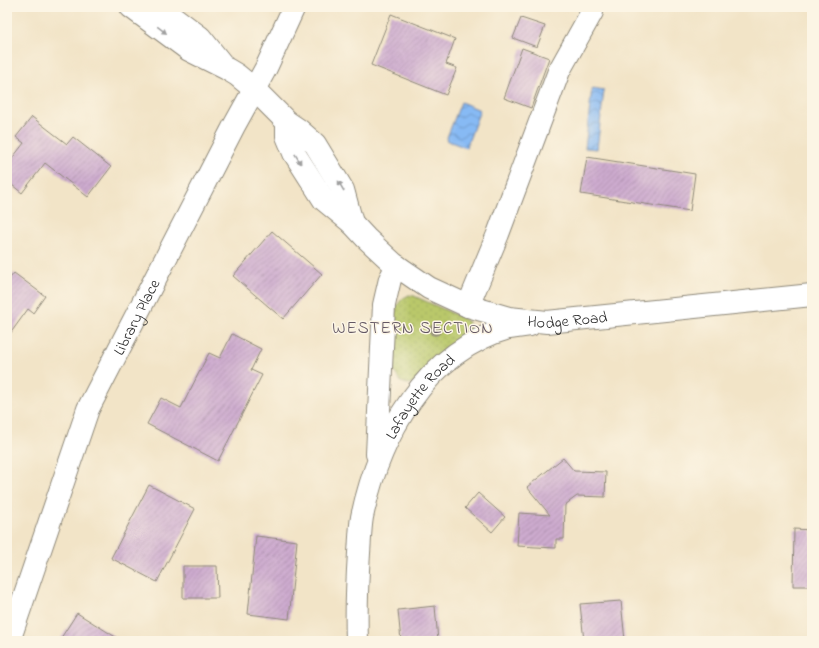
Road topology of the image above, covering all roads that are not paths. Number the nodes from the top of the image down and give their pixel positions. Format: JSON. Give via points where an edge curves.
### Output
{"nodes":[{"id":1,"x":131,"y":7,"type":"edge"},
{"id":2,"x":160,"y":7,"type":"edge"},
{"id":3,"x":294,"y":7,"type":"edge"},
{"id":4,"x":592,"y":12,"type":"dead end"},
{"id":5,"x":227,"y":68,"type":"junction"},
{"id":6,"x":254,"y":90,"type":"junction"},
{"id":7,"x":397,"y":266,"type":"junction"},
{"id":8,"x":812,"y":295,"type":"edge"},
{"id":9,"x":468,"y":306,"type":"junction"},
{"id":10,"x":547,"y":322,"type":"junction"},
{"id":11,"x":377,"y":466,"type":"junction"},
{"id":12,"x":9,"y":641,"type":"edge"},
{"id":13,"x":357,"y":641,"type":"edge"}],
"edges":[{"from":1,"to":5,"type":"street","name":"Hodge Road","one_way":true,"via":[[189,50]]},
{"from":2,"to":5,"type":"street","name":"Hodge Road","via":[[200,37]]},
{"from":3,"to":6,"type":"street","name":"Library Place"},
{"from":4,"to":9,"type":"street","via":[[559,71]]},
{"from":5,"to":6,"type":"street","name":"Hodge Road"},
{"from":6,"to":7,"type":"street","name":"Hodge Road","via":[[287,122],[287,136],[294,153],[324,200]]},
{"from":6,"to":12,"type":"street","name":"Library Place","via":[[88,409]]},
{"from":7,"to":9,"type":"street","name":"Hodge Road","via":[[429,288]]},
{"from":7,"to":11,"type":"street","name":"Lafayette Road","via":[[390,280],[384,305]]},
{"from":8,"to":10,"type":"street","name":"Hodge Road"},
{"from":9,"to":10,"type":"street","name":"Hodge Road","via":[[509,318]]},
{"from":10,"to":11,"type":"street","name":"Lafayette Road","via":[[509,328],[481,339],[454,355],[431,374],[408,404],[388,439]]},
{"from":11,"to":13,"type":"street","name":"Lafayette Road","via":[[371,479],[362,518],[356,602]]}]}
